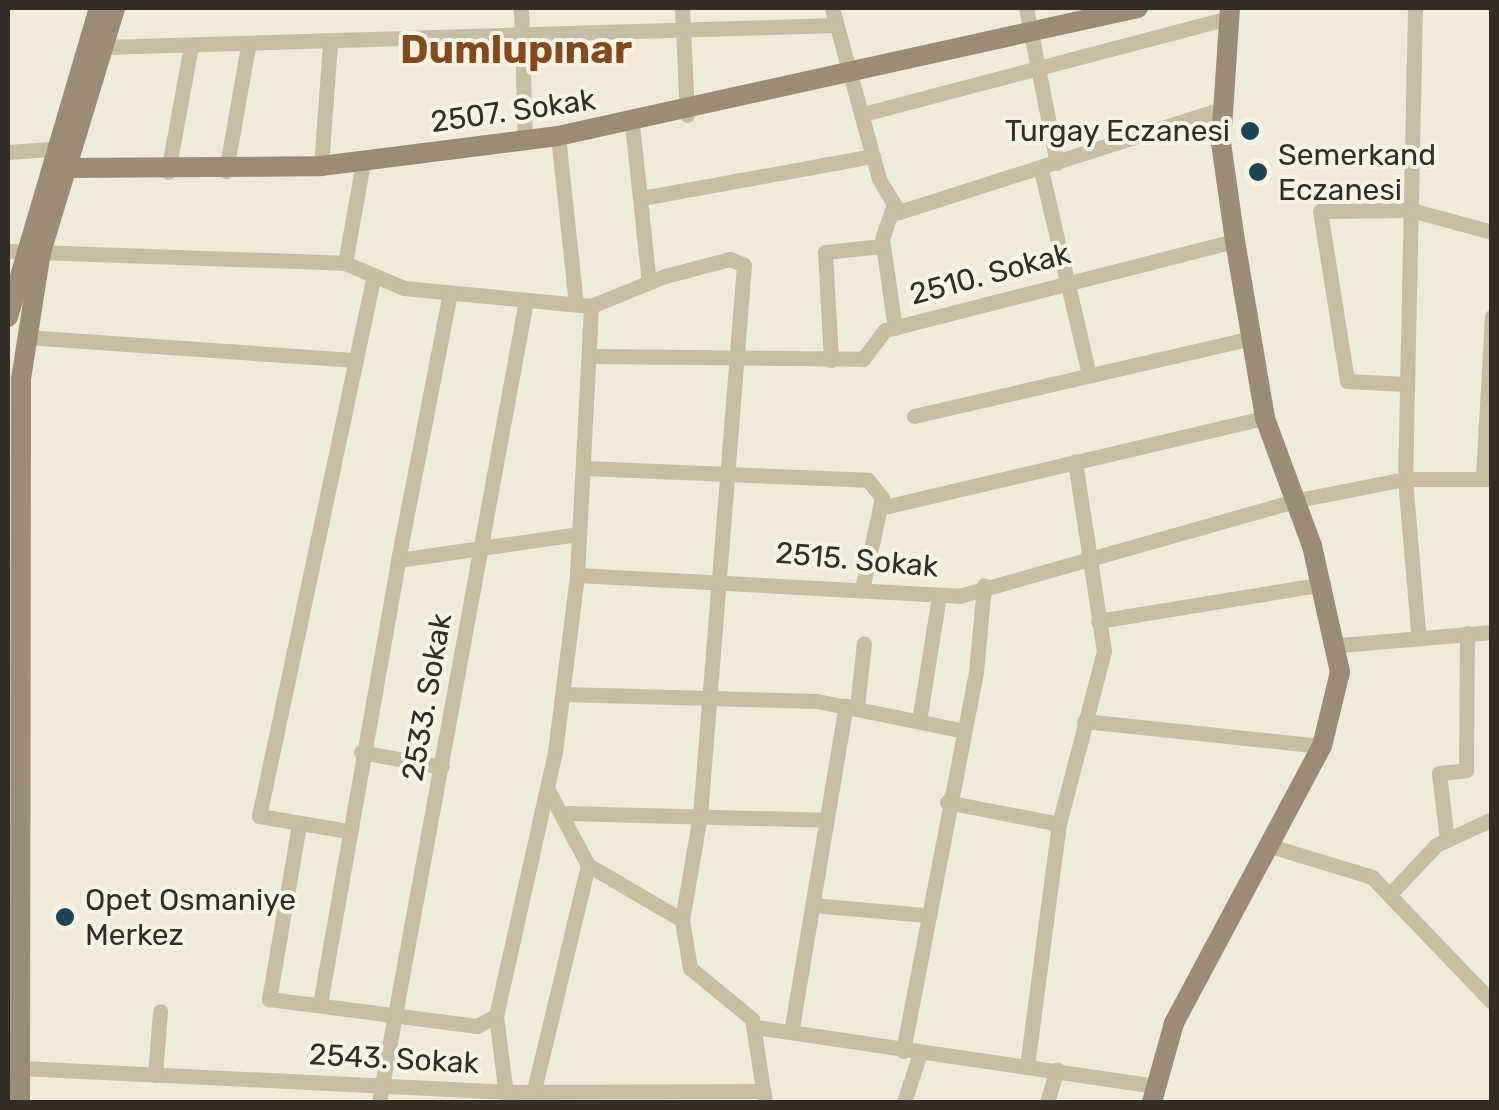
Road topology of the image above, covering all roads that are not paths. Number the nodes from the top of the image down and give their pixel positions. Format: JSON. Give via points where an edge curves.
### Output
{"nodes":[{"id":1,"x":99,"y":8,"type":"edge"},
{"id":2,"x":115,"y":8,"type":"edge"},
{"id":3,"x":522,"y":8,"type":"edge"},
{"id":4,"x":682,"y":8,"type":"edge"},
{"id":5,"x":832,"y":8,"type":"edge"},
{"id":6,"x":1026,"y":8,"type":"edge"},
{"id":7,"x":1138,"y":8,"type":"edge"},
{"id":8,"x":1415,"y":8,"type":"edge"},
{"id":9,"x":1229,"y":13,"type":"edge"},
{"id":10,"x":837,"y":24,"type":"junction"},
{"id":11,"x":683,"y":33,"type":"junction"},
{"id":12,"x":1033,"y":34,"type":"junction"},
{"id":13,"x":521,"y":38,"type":"junction"},
{"id":14,"x":330,"y":43,"type":"junction"},
{"id":15,"x":191,"y":46,"type":"junction"},
{"id":16,"x":248,"y":46,"type":"junction"},
{"id":17,"x":103,"y":47,"type":"junction"},
{"id":18,"x":1040,"y":64,"type":"junction"},
{"id":19,"x":852,"y":76,"type":"junction"},
{"id":20,"x":1221,"y":109,"type":"junction"},
{"id":21,"x":863,"y":114,"type":"junction"},
{"id":22,"x":687,"y":115,"type":"junction"},
{"id":23,"x":632,"y":124,"type":"junction"},
{"id":24,"x":558,"y":136,"type":"junction"},
{"id":25,"x":525,"y":141,"type":"junction"},
{"id":26,"x":50,"y":149,"type":"junction"},
{"id":27,"x":8,"y":152,"type":"edge"},
{"id":28,"x":874,"y":156,"type":"junction"},
{"id":29,"x":362,"y":163,"type":"junction"},
{"id":30,"x":1057,"y":163,"type":"junction"},
{"id":31,"x":321,"y":166,"type":"junction"},
{"id":32,"x":64,"y":168,"type":"junction"},
{"id":33,"x":1041,"y":170,"type":"junction"},
{"id":34,"x":226,"y":171,"type":"junction"},
{"id":35,"x":168,"y":172,"type":"junction"},
{"id":36,"x":642,"y":198,"type":"junction"},
{"id":37,"x":893,"y":207,"type":"junction"},
{"id":38,"x":1411,"y":210,"type":"junction"},
{"id":39,"x":1492,"y":232,"type":"edge"},
{"id":40,"x":1235,"y":241,"type":"junction"},
{"id":41,"x":882,"y":246,"type":"junction"},
{"id":42,"x":24,"y":251,"type":"edge"},
{"id":43,"x":345,"y":263,"type":"junction"},
{"id":44,"x":373,"y":279,"type":"junction"},
{"id":45,"x":1068,"y":280,"type":"junction"},
{"id":46,"x":649,"y":282,"type":"junction"},
{"id":47,"x":450,"y":292,"type":"junction"},
{"id":48,"x":526,"y":300,"type":"junction"},
{"id":49,"x":584,"y":305,"type":"junction"},
{"id":50,"x":1492,"y":316,"type":"edge"},
{"id":51,"x":8,"y":317,"type":"edge"},
{"id":52,"x":895,"y":328,"type":"junction"},
{"id":53,"x":26,"y":337,"type":"junction"},
{"id":54,"x":1253,"y":338,"type":"junction"},
{"id":55,"x":592,"y":356,"type":"junction"},
{"id":56,"x":737,"y":359,"type":"junction"},
{"id":57,"x":353,"y":360,"type":"junction"},
{"id":58,"x":831,"y":360,"type":"junction"},
{"id":59,"x":1089,"y":374,"type":"junction"},
{"id":60,"x":1406,"y":384,"type":"junction"},
{"id":61,"x":914,"y":416,"type":"dead end"},
{"id":62,"x":1265,"y":418,"type":"junction"},
{"id":63,"x":13,"y":449,"type":"edge"},
{"id":64,"x":1074,"y":462,"type":"junction"},
{"id":65,"x":585,"y":468,"type":"junction"},
{"id":66,"x":729,"y":469,"type":"junction"},
{"id":67,"x":1487,"y":478,"type":"edge"},
{"id":68,"x":1405,"y":479,"type":"junction"},
{"id":69,"x":1298,"y":500,"type":"junction"},
{"id":70,"x":880,"y":508,"type":"junction"},
{"id":71,"x":580,"y":534,"type":"junction"},
{"id":72,"x":484,"y":541,"type":"junction"},
{"id":73,"x":1090,"y":554,"type":"junction"},
{"id":74,"x":398,"y":560,"type":"junction"},
{"id":75,"x":578,"y":575,"type":"junction"},
{"id":76,"x":719,"y":578,"type":"junction"},
{"id":77,"x":1322,"y":584,"type":"junction"},
{"id":78,"x":863,"y":585,"type":"junction"},
{"id":79,"x":984,"y":585,"type":"junction"},
{"id":80,"x":939,"y":596,"type":"junction"},
{"id":81,"x":1098,"y":622,"type":"junction"},
{"id":82,"x":1418,"y":631,"type":"junction"},
{"id":83,"x":1492,"y":632,"type":"edge"},
{"id":84,"x":1467,"y":634,"type":"junction"},
{"id":85,"x":864,"y":643,"type":"dead end"},
{"id":86,"x":1340,"y":644,"type":"junction"},
{"id":87,"x":563,"y":694,"type":"junction"},
{"id":88,"x":706,"y":695,"type":"junction"},
{"id":89,"x":852,"y":706,"type":"junction"},
{"id":90,"x":920,"y":720,"type":"junction"},
{"id":91,"x":1084,"y":721,"type":"junction"},
{"id":92,"x":964,"y":731,"type":"junction"},
{"id":93,"x":1322,"y":746,"type":"junction"},
{"id":94,"x":361,"y":752,"type":"junction"},
{"id":95,"x":442,"y":767,"type":"junction"},
{"id":96,"x":549,"y":792,"type":"junction"},
{"id":97,"x":947,"y":802,"type":"junction"},
{"id":98,"x":566,"y":813,"type":"junction"},
{"id":99,"x":700,"y":816,"type":"junction"},
{"id":100,"x":825,"y":820,"type":"junction"},
{"id":101,"x":1492,"y":820,"type":"edge"},
{"id":102,"x":1059,"y":824,"type":"junction"},
{"id":103,"x":299,"y":825,"type":"junction"},
{"id":104,"x":348,"y":832,"type":"junction"},
{"id":105,"x":1447,"y":840,"type":"junction"},
{"id":106,"x":1267,"y":844,"type":"junction"},
{"id":107,"x":588,"y":866,"type":"junction"},
{"id":108,"x":1392,"y":892,"type":"junction"},
{"id":109,"x":813,"y":905,"type":"junction"},
{"id":110,"x":924,"y":915,"type":"junction"},
{"id":111,"x":682,"y":920,"type":"junction"},
{"id":112,"x":14,"y":985,"type":"edge"},
{"id":113,"x":1492,"y":1002,"type":"edge"},
{"id":114,"x":320,"y":1004,"type":"junction"},
{"id":115,"x":160,"y":1011,"type":"dead end"},
{"id":116,"x":398,"y":1012,"type":"junction"},
{"id":117,"x":496,"y":1016,"type":"junction"},
{"id":118,"x":756,"y":1027,"type":"junction"},
{"id":119,"x":792,"y":1027,"type":"junction"},
{"id":120,"x":903,"y":1051,"type":"junction"},
{"id":121,"x":920,"y":1054,"type":"junction"},
{"id":122,"x":1027,"y":1066,"type":"junction"},
{"id":123,"x":1058,"y":1070,"type":"junction"},
{"id":124,"x":156,"y":1075,"type":"junction"},
{"id":125,"x":18,"y":1084,"type":"edge"},
{"id":126,"x":382,"y":1085,"type":"junction"},
{"id":127,"x":534,"y":1090,"type":"junction"},
{"id":128,"x":1154,"y":1094,"type":"edge"},
{"id":129,"x":506,"y":1097,"type":"edge"},
{"id":130,"x":764,"y":1097,"type":"edge"},
{"id":131,"x":379,"y":1102,"type":"edge"},
{"id":132,"x":904,"y":1102,"type":"edge"},
{"id":133,"x":1047,"y":1102,"type":"edge"}],
"edges":[{"from":1,"to":26,"type":"street"},
{"from":2,"to":17,"type":"street"},
{"from":3,"to":13,"type":"street"},
{"from":4,"to":11,"type":"street"},
{"from":5,"to":10,"type":"street"},
{"from":6,"to":12,"type":"street"},
{"from":7,"to":12,"type":"street","name":"2507. Sokak"},
{"from":8,"to":38,"type":"street"},
{"from":9,"to":18,"type":"street"},
{"from":9,"to":20,"type":"street"},
{"from":10,"to":11,"type":"street"},
{"from":10,"to":19,"type":"street"},
{"from":11,"to":13,"type":"street"},
{"from":11,"to":22,"type":"street"},
{"from":12,"to":18,"type":"street"},
{"from":12,"to":19,"type":"street","name":"2507. Sokak"},
{"from":13,"to":14,"type":"street"},
{"from":13,"to":25,"type":"street"},
{"from":14,"to":16,"type":"street"},
{"from":14,"to":31,"type":"street"},
{"from":15,"to":16,"type":"street"},
{"from":15,"to":17,"type":"street"},
{"from":15,"to":35,"type":"street"},
{"from":16,"to":34,"type":"street"},
{"from":17,"to":32,"type":"street"},
{"from":18,"to":21,"type":"street"},
{"from":18,"to":30,"type":"street"},
{"from":19,"to":21,"type":"street"},
{"from":19,"to":22,"type":"street","name":"2507. Sokak"},
{"from":20,"to":30,"type":"street"},
{"from":20,"to":40,"type":"street"},
{"from":21,"to":28,"type":"street"},
{"from":22,"to":23,"type":"street","name":"2507. Sokak"},
{"from":23,"to":24,"type":"street","name":"2507. Sokak"},
{"from":23,"to":36,"type":"street"},
{"from":24,"to":25,"type":"street","name":"2507. Sokak"},
{"from":24,"to":49,"type":"street"},
{"from":25,"to":29,"type":"street","name":"2507. Sokak"},
{"from":26,"to":27,"type":"street"},
{"from":26,"to":32,"type":"street"},
{"from":26,"to":42,"type":"street"},
{"from":28,"to":36,"type":"street"},
{"from":28,"to":37,"type":"street"},
{"from":29,"to":31,"type":"street","name":"2507. Sokak"},
{"from":29,"to":43,"type":"street"},
{"from":30,"to":33,"type":"street"},
{"from":31,"to":34,"type":"street","name":"2507. Sokak"},
{"from":32,"to":35,"type":"street","name":"2507. Sokak"},
{"from":32,"to":42,"type":"street"},
{"from":33,"to":37,"type":"street","via":[[919,211]]},
{"from":33,"to":45,"type":"street"},
{"from":34,"to":35,"type":"street","name":"2507. Sokak"},
{"from":36,"to":46,"type":"street"},
{"from":37,"to":41,"type":"street"},
{"from":38,"to":39,"type":"street"},
{"from":38,"to":60,"type":"street"},
{"from":38,"to":60,"type":"street","via":[[1320,211],[1347,382]]},
{"from":40,"to":45,"type":"street","name":"2510. Sokak"},
{"from":40,"to":54,"type":"street"},
{"from":41,"to":52,"type":"street"},
{"from":41,"to":58,"type":"street","via":[[825,252]]},
{"from":42,"to":43,"type":"street"},
{"from":42,"to":51,"type":"street"},
{"from":42,"to":53,"type":"street"},
{"from":43,"to":44,"type":"street"},
{"from":44,"to":47,"type":"street"},
{"from":44,"to":57,"type":"street"},
{"from":45,"to":52,"type":"street","name":"2510. Sokak"},
{"from":45,"to":59,"type":"street"},
{"from":46,"to":49,"type":"street"},
{"from":46,"to":56,"type":"street","via":[[730,258],[744,264]]},
{"from":47,"to":48,"type":"street"},
{"from":47,"to":74,"type":"street"},
{"from":48,"to":49,"type":"street"},
{"from":48,"to":72,"type":"street","name":"2533. Sokak"},
{"from":49,"to":55,"type":"street"},
{"from":50,"to":67,"type":"street"},
{"from":52,"to":58,"type":"street","name":"2510. Sokak","via":[[863,358]]},
{"from":53,"to":57,"type":"street"},
{"from":53,"to":63,"type":"street"},
{"from":54,"to":59,"type":"street"},
{"from":54,"to":62,"type":"street"},
{"from":55,"to":56,"type":"street","name":"2510. Sokak"},
{"from":55,"to":65,"type":"street"},
{"from":56,"to":58,"type":"street","name":"2510. Sokak"},
{"from":56,"to":66,"type":"street"},
{"from":57,"to":103,"type":"street","via":[[262,787],[259,816]]},
{"from":59,"to":61,"type":"street"},
{"from":60,"to":68,"type":"street"},
{"from":62,"to":64,"type":"street"},
{"from":62,"to":69,"type":"street"},
{"from":63,"to":112,"type":"street"},
{"from":64,"to":70,"type":"street"},
{"from":64,"to":73,"type":"street"},
{"from":65,"to":66,"type":"street"},
{"from":65,"to":71,"type":"street"},
{"from":66,"to":70,"type":"street","via":[[868,480],[880,490]]},
{"from":66,"to":76,"type":"street"},
{"from":67,"to":68,"type":"street","name":"2515. Sokak"},
{"from":68,"to":69,"type":"street","name":"2515. Sokak"},
{"from":68,"to":82,"type":"street"},
{"from":69,"to":73,"type":"street","name":"2515. Sokak"},
{"from":69,"to":77,"type":"street"},
{"from":70,"to":78,"type":"street"},
{"from":71,"to":72,"type":"street"},
{"from":71,"to":75,"type":"street"},
{"from":72,"to":74,"type":"street"},
{"from":72,"to":95,"type":"street","name":"2533. Sokak"},
{"from":73,"to":79,"type":"street","name":"2515. Sokak"},
{"from":73,"to":81,"type":"street"},
{"from":74,"to":94,"type":"street"},
{"from":75,"to":76,"type":"street","name":"2515. Sokak"},
{"from":75,"to":87,"type":"street"},
{"from":76,"to":78,"type":"street","name":"2515. Sokak"},
{"from":76,"to":88,"type":"street"},
{"from":77,"to":81,"type":"street"},
{"from":77,"to":86,"type":"street"},
{"from":78,"to":80,"type":"street","name":"2515. Sokak"},
{"from":79,"to":80,"type":"street","name":"2515. Sokak"},
{"from":79,"to":92,"type":"street"},
{"from":80,"to":90,"type":"street"},
{"from":81,"to":91,"type":"street","via":[[1104,651]]},
{"from":82,"to":84,"type":"street"},
{"from":82,"to":86,"type":"street"},
{"from":83,"to":84,"type":"street"},
{"from":84,"to":105,"type":"street","via":[[1466,770],[1440,773]]},
{"from":85,"to":89,"type":"street"},
{"from":86,"to":93,"type":"street"},
{"from":87,"to":88,"type":"street"},
{"from":87,"to":96,"type":"street"},
{"from":88,"to":89,"type":"street"},
{"from":88,"to":99,"type":"street"},
{"from":89,"to":90,"type":"street"},
{"from":89,"to":100,"type":"street"},
{"from":90,"to":92,"type":"street"},
{"from":91,"to":93,"type":"street"},
{"from":91,"to":102,"type":"street"},
{"from":92,"to":97,"type":"street"},
{"from":93,"to":106,"type":"street"},
{"from":94,"to":95,"type":"street"},
{"from":94,"to":104,"type":"street"},
{"from":95,"to":116,"type":"street","name":"2533. Sokak"},
{"from":96,"to":98,"type":"street"},
{"from":96,"to":117,"type":"street"},
{"from":97,"to":102,"type":"street"},
{"from":97,"to":110,"type":"street"},
{"from":98,"to":99,"type":"street"},
{"from":98,"to":107,"type":"street"},
{"from":99,"to":100,"type":"street"},
{"from":99,"to":111,"type":"street"},
{"from":100,"to":109,"type":"street"},
{"from":101,"to":105,"type":"street"},
{"from":102,"to":122,"type":"street"},
{"from":103,"to":104,"type":"street"},
{"from":103,"to":114,"type":"street","via":[[269,999]]},
{"from":104,"to":114,"type":"street"},
{"from":105,"to":108,"type":"street"},
{"from":106,"to":108,"type":"street","via":[[1328,859]]},
{"from":106,"to":128,"type":"street","via":[[1174,1023]]},
{"from":107,"to":111,"type":"street"},
{"from":107,"to":127,"type":"street"},
{"from":108,"to":113,"type":"street"},
{"from":109,"to":110,"type":"street"},
{"from":109,"to":119,"type":"street"},
{"from":110,"to":120,"type":"street"},
{"from":111,"to":118,"type":"street","via":[[690,968]]},
{"from":112,"to":125,"type":"street"},
{"from":114,"to":116,"type":"street"},
{"from":115,"to":124,"type":"street"},
{"from":116,"to":117,"type":"street","via":[[477,1026]]},
{"from":116,"to":126,"type":"street","name":"2533. Sokak"},
{"from":117,"to":129,"type":"street"},
{"from":118,"to":119,"type":"street"},
{"from":118,"to":130,"type":"street"},
{"from":119,"to":120,"type":"street"},
{"from":120,"to":121,"type":"street"},
{"from":121,"to":122,"type":"street"},
{"from":121,"to":132,"type":"street"},
{"from":122,"to":123,"type":"street"},
{"from":123,"to":128,"type":"street"},
{"from":123,"to":133,"type":"street"},
{"from":124,"to":125,"type":"street","name":"2543. Sokak"},
{"from":124,"to":126,"type":"street","name":"2543. Sokak"},
{"from":126,"to":129,"type":"street","name":"2543. Sokak"},
{"from":126,"to":131,"type":"street","name":"2533. Sokak"},
{"from":127,"to":129,"type":"street","name":"2543. Sokak"},
{"from":127,"to":130,"type":"street","name":"2543. Sokak"}]}
